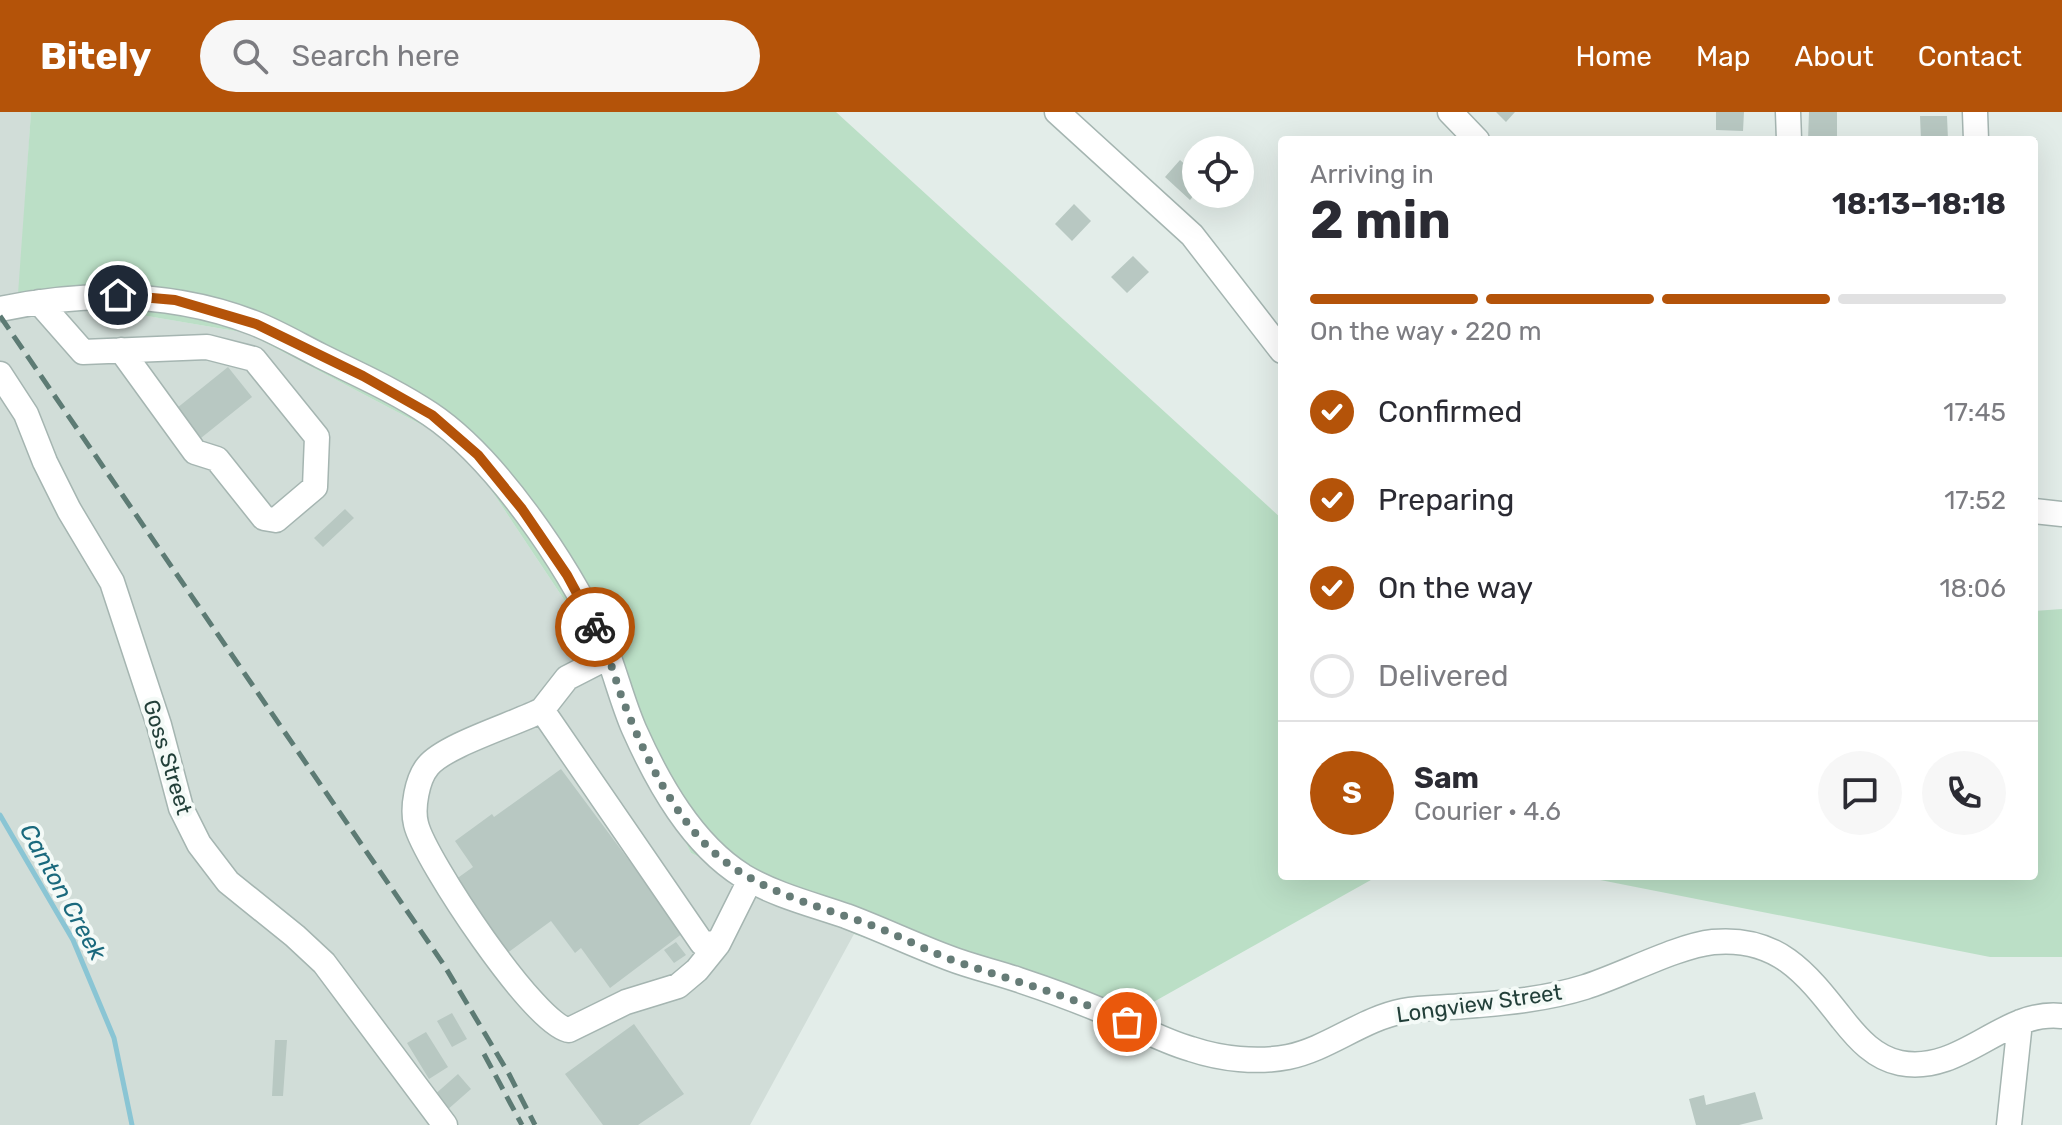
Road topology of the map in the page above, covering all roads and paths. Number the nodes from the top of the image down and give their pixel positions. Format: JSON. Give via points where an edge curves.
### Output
{"nodes":[{"id":1,"x":1057,"y":112,"type":"edge"},
{"id":2,"x":1450,"y":112,"type":"edge"},
{"id":3,"x":1788,"y":112,"type":"edge"},
{"id":4,"x":1975,"y":112,"type":"edge"},
{"id":5,"x":1473,"y":136,"type":"edge"},
{"id":6,"x":1789,"y":136,"type":"edge"},
{"id":7,"x":1976,"y":136,"type":"edge"},
{"id":8,"x":39,"y":302,"type":"junction"},
{"id":9,"x":0,"y":309,"type":"edge"},
{"id":10,"x":1278,"y":346,"type":"edge"},
{"id":11,"x":121,"y":350,"type":"junction"},
{"id":12,"x":0,"y":374,"type":"edge"},
{"id":13,"x":2038,"y":511,"type":"edge"},
{"id":14,"x":2062,"y":514,"type":"edge"},
{"id":15,"x":608,"y":657,"type":"junction"},
{"id":16,"x":542,"y":710,"type":"junction"},
{"id":17,"x":750,"y":880,"type":"junction"},
{"id":18,"x":718,"y":944,"type":"junction"},
{"id":19,"x":2062,"y":1016,"type":"edge"},
{"id":20,"x":2020,"y":1022,"type":"junction"},
{"id":21,"x":445,"y":1125,"type":"edge"},
{"id":22,"x":2009,"y":1125,"type":"edge"}],
"edges":[{"from":1,"to":10,"type":"street","via":[[1192,235]]},
{"from":2,"to":5,"type":"street"},
{"from":3,"to":6,"type":"street"},
{"from":4,"to":7,"type":"street"},
{"from":8,"to":9,"type":"street","name":"Longview Street"},
{"from":8,"to":11,"type":"street","via":[[83,352]]},
{"from":8,"to":15,"type":"street","name":"Longview Street","via":[[118,295],[175,300],[217,311],[256,324],[432,415],[478,455],[522,509],[567,575]]},
{"from":11,"to":11,"type":"street","via":[[207,347],[254,359],[317,437],[315,487],[276,520],[264,518],[217,459],[195,452]]},
{"from":12,"to":21,"type":"street","name":"Goss Street","via":[[112,582],[181,808],[199,844],[228,882],[324,963]]},
{"from":13,"to":14,"type":"street"},
{"from":15,"to":16,"type":"street","via":[[567,678]]},
{"from":15,"to":17,"type":"street","name":"Longview Street","via":[[634,729],[671,797],[694,832]]},
{"from":16,"to":18,"type":"street","via":[[702,943]]},
{"from":16,"to":18,"type":"street","via":[[461,743],[428,765],[415,802],[423,846],[531,1002],[551,1022],[569,1030],[626,1002],[678,986]]},
{"from":17,"to":18,"type":"street"},
{"from":17,"to":20,"type":"street","name":"Longview Street","via":[[954,960],[1099,1009],[1191,1049],[1227,1058],[1289,1057],[1400,1011],[1531,999],[1579,989],[1706,942],[1769,948],[1819,989],[1857,1038],[1898,1063],[1935,1062],[1965,1053]]},
{"from":19,"to":20,"type":"street","name":"Longview Street","via":[[2033,1016]]},
{"from":20,"to":22,"type":"street"}]}
